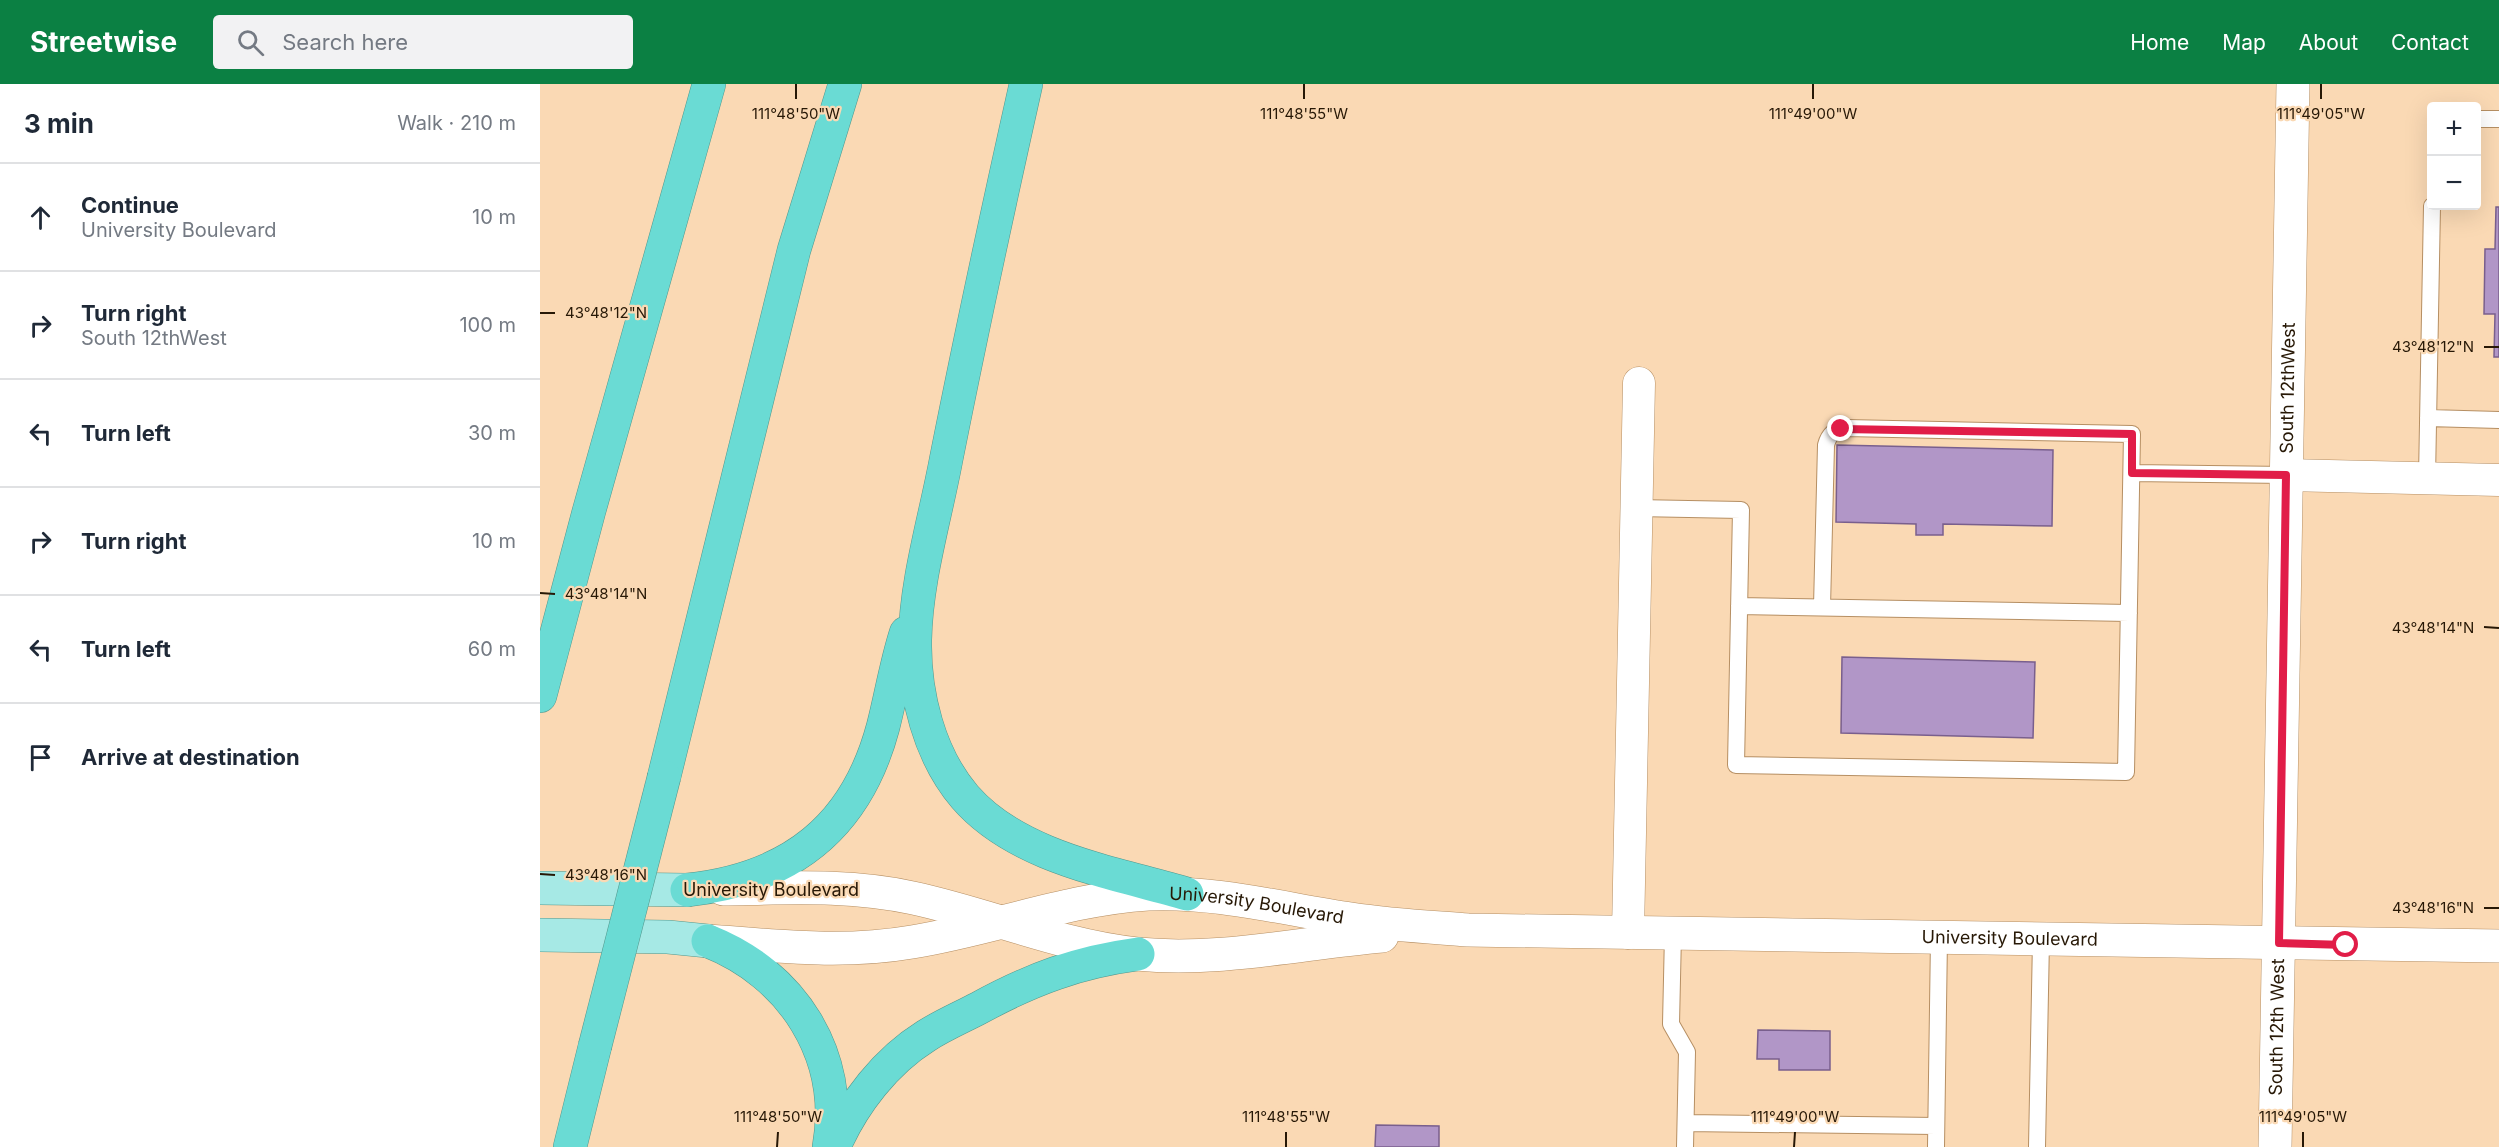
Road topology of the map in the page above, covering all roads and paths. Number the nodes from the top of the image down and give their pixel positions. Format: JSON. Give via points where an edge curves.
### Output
{"nodes":[{"id":1,"x":709,"y":84,"type":"edge"},
{"id":2,"x":845,"y":84,"type":"edge"},
{"id":3,"x":1026,"y":84,"type":"edge"},
{"id":4,"x":2293,"y":84,"type":"edge"},
{"id":5,"x":2481,"y":119,"type":"edge"},
{"id":6,"x":2499,"y":119,"type":"edge"},
{"id":7,"x":2432,"y":210,"type":"edge"},
{"id":8,"x":1639,"y":383,"type":"dead end"},
{"id":9,"x":2428,"y":418,"type":"junction"},
{"id":10,"x":2499,"y":420,"type":"edge"},
{"id":11,"x":2132,"y":473,"type":"junction"},
{"id":12,"x":2286,"y":475,"type":"junction"},
{"id":13,"x":2427,"y":478,"type":"junction"},
{"id":14,"x":2499,"y":480,"type":"edge"},
{"id":15,"x":1636,"y":508,"type":"junction"},
{"id":16,"x":922,"y":583,"type":"junction"},
{"id":17,"x":1739,"y":606,"type":"junction"},
{"id":18,"x":1822,"y":607,"type":"junction"},
{"id":19,"x":2129,"y":613,"type":"junction"},
{"id":20,"x":540,"y":696,"type":"edge"},
{"id":21,"x":540,"y":888,"type":"edge"},
{"id":22,"x":687,"y":890,"type":"junction"},
{"id":23,"x":1187,"y":894,"type":"junction"},
{"id":24,"x":998,"y":921,"type":"junction"},
{"id":25,"x":1518,"y":932,"type":"junction"},
{"id":26,"x":1628,"y":933,"type":"junction"},
{"id":27,"x":1672,"y":934,"type":"junction"},
{"id":28,"x":540,"y":935,"type":"edge"},
{"id":29,"x":1939,"y":938,"type":"junction"},
{"id":30,"x":2041,"y":940,"type":"junction"},
{"id":31,"x":708,"y":941,"type":"junction"},
{"id":32,"x":2279,"y":943,"type":"junction"},
{"id":33,"x":2499,"y":946,"type":"edge"},
{"id":34,"x":1138,"y":954,"type":"junction"},
{"id":35,"x":1686,"y":1122,"type":"junction"},
{"id":36,"x":1936,"y":1126,"type":"junction"},
{"id":37,"x":570,"y":1147,"type":"edge"},
{"id":38,"x":829,"y":1147,"type":"edge"},
{"id":39,"x":834,"y":1147,"type":"edge"},
{"id":40,"x":1685,"y":1147,"type":"edge"},
{"id":41,"x":1936,"y":1147,"type":"edge"},
{"id":42,"x":2037,"y":1147,"type":"edge"},
{"id":43,"x":2276,"y":1147,"type":"edge"}],
"edges":[{"from":1,"to":20,"type":"highway"},
{"from":2,"to":37,"type":"highway","bridge":true,"via":[[794,250]]},
{"from":3,"to":16,"type":"highway"},
{"from":4,"to":12,"type":"street","name":"South 12thWest"},
{"from":5,"to":6,"type":"lane"},
{"from":7,"to":9,"type":"lane"},
{"from":8,"to":15,"type":"street"},
{"from":9,"to":10,"type":"lane"},
{"from":9,"to":13,"type":"lane"},
{"from":11,"to":12,"type":"lane"},
{"from":11,"to":18,"type":"lane","via":[[2132,434],[1846,428],[1835,431],[1826,445]]},
{"from":11,"to":19,"type":"lane"},
{"from":12,"to":13,"type":"street"},
{"from":12,"to":32,"type":"street","name":"South 12thWest"},
{"from":13,"to":14,"type":"street"},
{"from":15,"to":17,"type":"lane","via":[[1741,510]]},
{"from":15,"to":26,"type":"street"},
{"from":16,"to":22,"type":"highway","via":[[876,748],[848,809],[828,831],[779,866],[719,887]]},
{"from":16,"to":23,"type":"highway","via":[[915,641],[920,699],[936,750],[965,796],[1003,830],[1044,852]]},
{"from":17,"to":18,"type":"lane"},
{"from":17,"to":19,"type":"lane","via":[[1736,765],[2126,772]]},
{"from":18,"to":19,"type":"lane"},
{"from":21,"to":22,"type":"main road","name":"University Boulevard"},
{"from":22,"to":24,"type":"street","name":"University Boulevard","via":[[872,890]]},
{"from":23,"to":24,"type":"street","name":"University Boulevard","via":[[1113,897]]},
{"from":23,"to":25,"type":"street","name":"University Boulevard","via":[[1352,919]]},
{"from":24,"to":31,"type":"street","name":"University Boulevard","via":[[913,942],[862,948],[829,950]]},
{"from":24,"to":34,"type":"street","name":"University Boulevard","via":[[1093,947]]},
{"from":25,"to":26,"type":"street","name":"University Boulevard"},
{"from":25,"to":34,"type":"street","name":"University Boulevard","via":[[1390,935],[1226,954]]},
{"from":26,"to":27,"type":"street","name":"University Boulevard"},
{"from":27,"to":29,"type":"street","name":"University Boulevard"},
{"from":27,"to":35,"type":"lane","via":[[1671,1024],[1687,1052]]},
{"from":28,"to":31,"type":"main road","name":"University Boulevard"},
{"from":29,"to":30,"type":"street","name":"University Boulevard"},
{"from":29,"to":36,"type":"lane"},
{"from":30,"to":32,"type":"street","name":"University Boulevard"},
{"from":30,"to":42,"type":"lane"},
{"from":31,"to":38,"type":"highway","via":[[765,972],[802,1012],[823,1061],[829,1088]]},
{"from":32,"to":33,"type":"street","name":"University Boulevard"},
{"from":32,"to":43,"type":"street","name":"South 12th West"},
{"from":34,"to":39,"type":"highway","via":[[1104,958],[1044,976],[927,1035],[872,1085]]},
{"from":35,"to":36,"type":"lane"},
{"from":35,"to":40,"type":"lane"},
{"from":36,"to":41,"type":"lane"}]}
